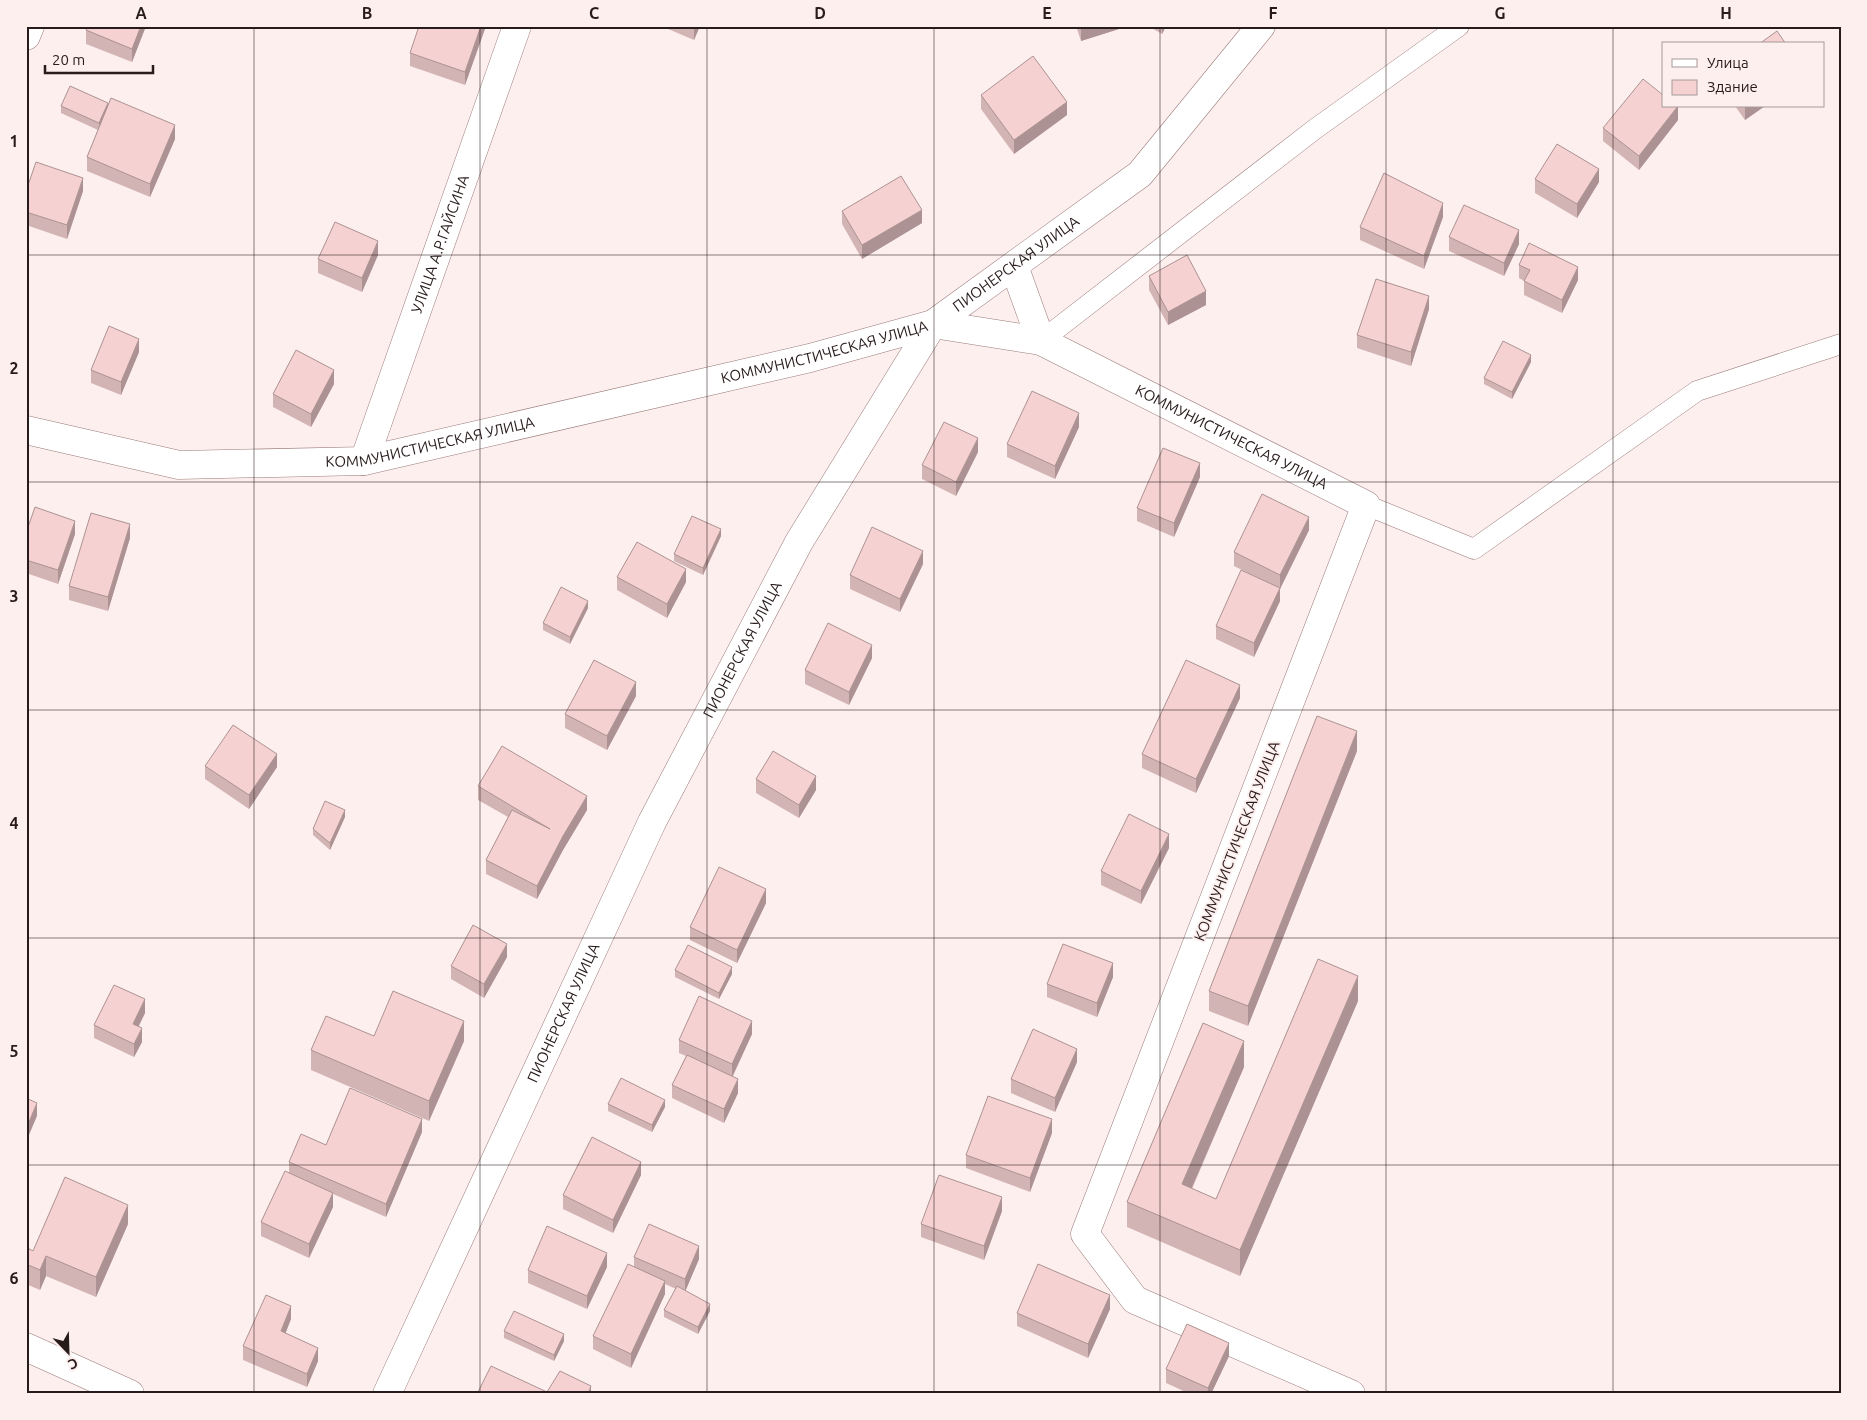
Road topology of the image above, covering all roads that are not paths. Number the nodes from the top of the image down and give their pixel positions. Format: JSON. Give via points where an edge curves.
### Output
{"nodes":[{"id":1,"x":30,"y":26,"type":"edge"},
{"id":2,"x":517,"y":26,"type":"edge"},
{"id":3,"x":1261,"y":26,"type":"edge"},
{"id":4,"x":1459,"y":26,"type":"edge"},
{"id":5,"x":26,"y":36,"type":"edge"},
{"id":6,"x":1014,"y":266,"type":"junction"},
{"id":7,"x":933,"y":324,"type":"junction"},
{"id":8,"x":1041,"y":341,"type":"junction"},
{"id":9,"x":1841,"y":344,"type":"edge"},
{"id":10,"x":26,"y":430,"type":"edge"},
{"id":11,"x":364,"y":461,"type":"junction"},
{"id":12,"x":1366,"y":505,"type":"junction"},
{"id":13,"x":26,"y":1347,"type":"edge"},
{"id":14,"x":130,"y":1394,"type":"edge"},
{"id":15,"x":387,"y":1394,"type":"edge"},
{"id":16,"x":1351,"y":1394,"type":"edge"}],
"edges":[{"from":1,"to":5,"type":"street"},
{"from":2,"to":11,"type":"street","name":"УЛИЦА А.Р.ГАЙСИНА"},
{"from":3,"to":6,"type":"street","name":"ПИОНЕРСКАЯ УЛИЦА","via":[[1140,174]]},
{"from":4,"to":8,"type":"lane","via":[[1315,129]]},
{"from":6,"to":7,"type":"street","name":"ПИОНЕРСКАЯ УЛИЦА"},
{"from":6,"to":8,"type":"street"},
{"from":7,"to":8,"type":"street","name":"КОММУНИСТИЧЕСКАЯ УЛИЦА"},
{"from":7,"to":11,"type":"street","name":"КОММУНИСТИЧЕСКАЯ УЛИЦА","via":[[810,358]]},
{"from":7,"to":15,"type":"street","name":"ПИОНЕРСКАЯ УЛИЦА","via":[[799,542],[652,822]]},
{"from":8,"to":12,"type":"street","name":"КОММУНИСТИЧЕСКАЯ УЛИЦА"},
{"from":9,"to":12,"type":"lane","via":[[1696,391],[1474,549]]},
{"from":10,"to":11,"type":"street","name":"КОММУНИСТИЧЕСКАЯ УЛИЦА","via":[[179,465]]},
{"from":12,"to":16,"type":"street","name":"КОММУНИСТИЧЕСКАЯ УЛИЦА","via":[[1085,1234],[1135,1300]]},
{"from":13,"to":14,"type":"street"}]}
